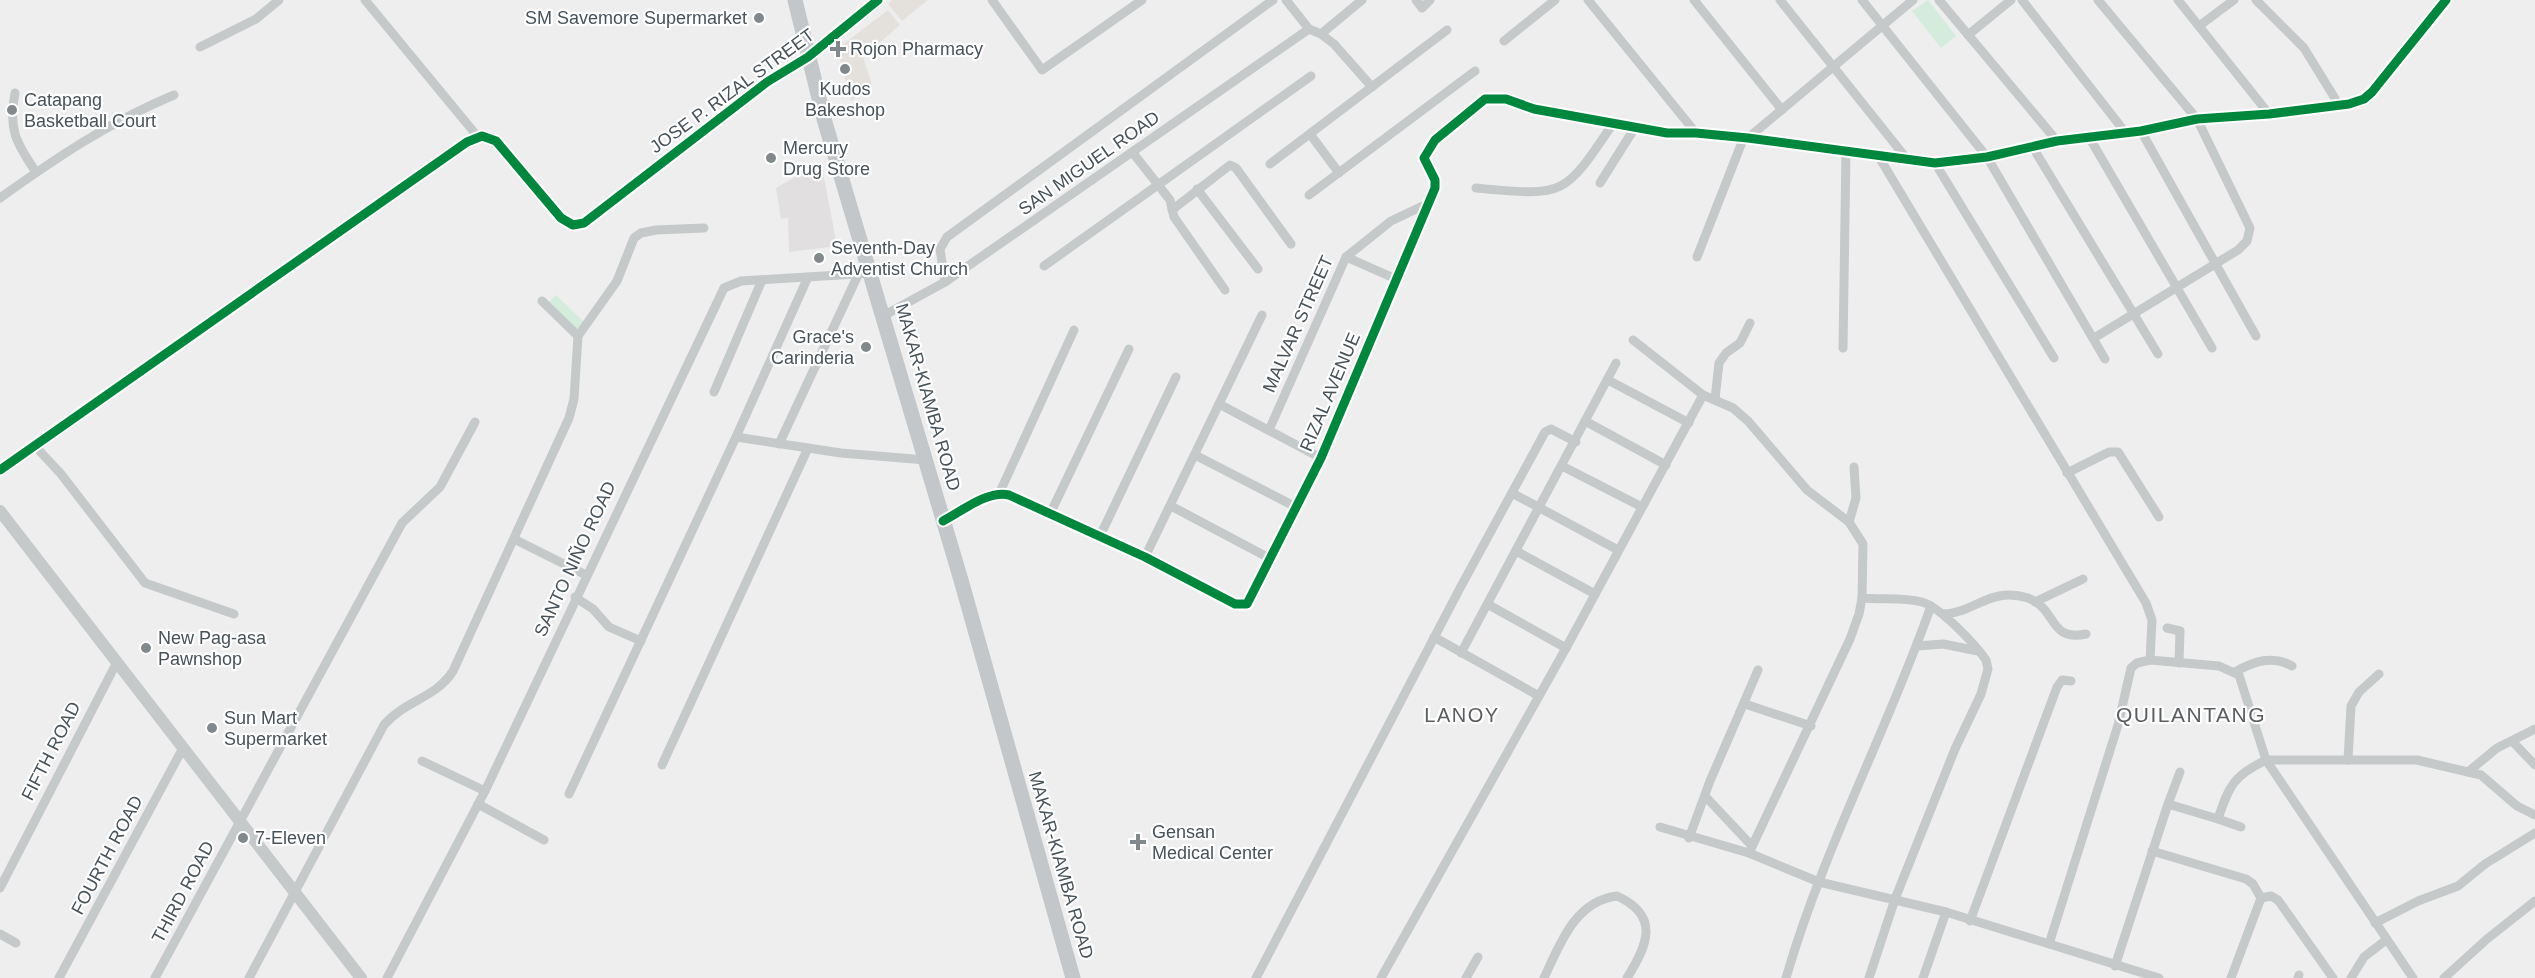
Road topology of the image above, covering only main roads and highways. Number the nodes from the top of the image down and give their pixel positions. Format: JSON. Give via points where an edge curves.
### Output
{"nodes":[{"id":1,"x":795,"y":0,"type":"edge"},
{"id":2,"x":1073,"y":978,"type":"edge"}],
"edges":[{"from":1,"to":2,"type":"main road","name":"MAKAR-KIAMBA ROAD","via":[[865,274],[883,316],[926,460]]}]}
